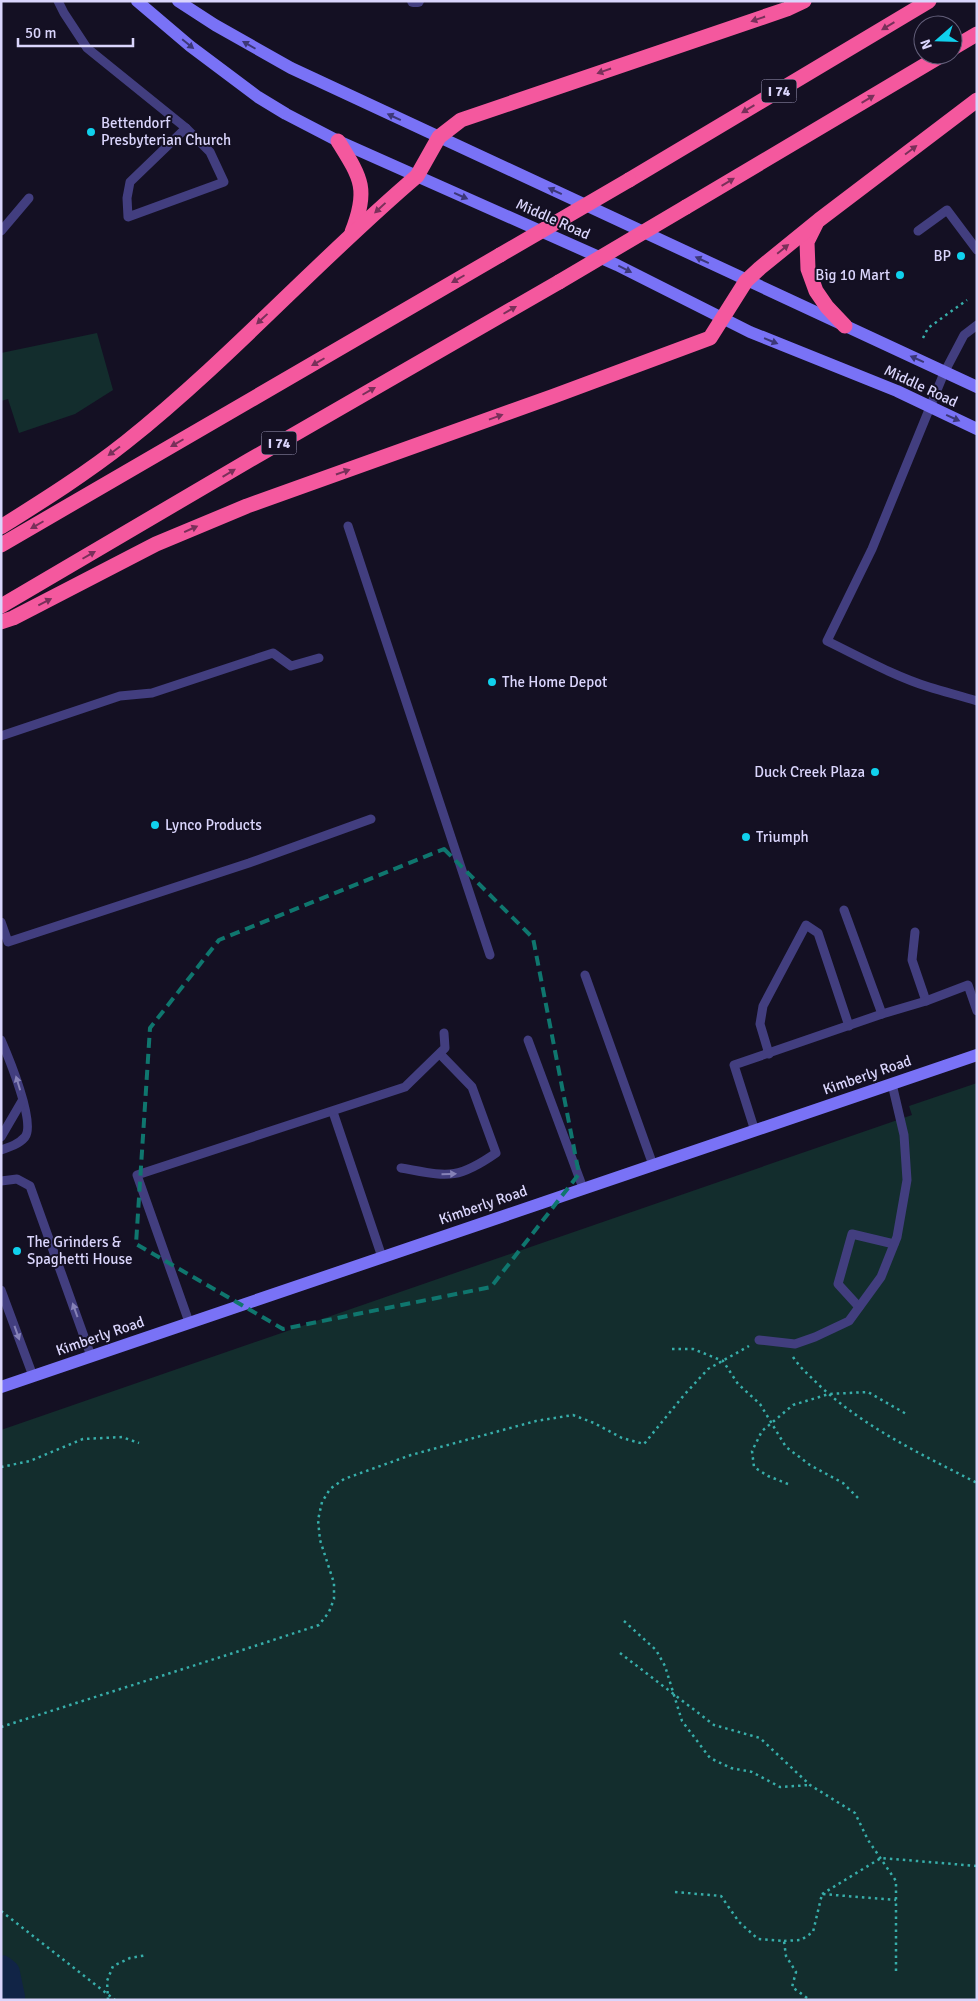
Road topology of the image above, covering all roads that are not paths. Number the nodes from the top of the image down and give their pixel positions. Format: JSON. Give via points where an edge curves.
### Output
{"nodes":[{"id":1,"x":58,"y":1,"type":"edge"},
{"id":2,"x":137,"y":1,"type":"edge"},
{"id":3,"x":178,"y":1,"type":"edge"},
{"id":4,"x":413,"y":1,"type":"edge"},
{"id":5,"x":418,"y":1,"type":"edge"},
{"id":6,"x":804,"y":1,"type":"edge"},
{"id":7,"x":930,"y":1,"type":"edge"},
{"id":8,"x":977,"y":34,"type":"edge"},
{"id":9,"x":963,"y":42,"type":"edge"},
{"id":10,"x":925,"y":65,"type":"edge"},
{"id":11,"x":977,"y":100,"type":"edge"},
{"id":12,"x":186,"y":128,"type":"junction"},
{"id":13,"x":439,"y":137,"type":"junction"},
{"id":14,"x":338,"y":141,"type":"junction"},
{"id":15,"x":416,"y":176,"type":"junction"},
{"id":16,"x":29,"y":198,"type":"dead end"},
{"id":17,"x":818,"y":220,"type":"junction"},
{"id":18,"x":1,"y":231,"type":"edge"},
{"id":19,"x":918,"y":231,"type":"dead end"},
{"id":20,"x":351,"y":236,"type":"junction"},
{"id":21,"x":974,"y":239,"type":"edge"},
{"id":22,"x":977,"y":250,"type":"edge"},
{"id":23,"x":746,"y":281,"type":"junction"},
{"id":24,"x":723,"y":319,"type":"junction"},
{"id":25,"x":977,"y":325,"type":"edge"},
{"id":26,"x":845,"y":326,"type":"junction"},
{"id":27,"x":944,"y":373,"type":"junction"},
{"id":28,"x":977,"y":387,"type":"edge"},
{"id":29,"x":930,"y":408,"type":"junction"},
{"id":30,"x":977,"y":429,"type":"edge"},
{"id":31,"x":348,"y":526,"type":"dead end"},
{"id":32,"x":1,"y":527,"type":"edge"},
{"id":33,"x":1,"y":545,"type":"edge"},
{"id":34,"x":1,"y":606,"type":"edge"},
{"id":35,"x":1,"y":622,"type":"edge"},
{"id":36,"x":319,"y":658,"type":"dead end"},
{"id":37,"x":977,"y":701,"type":"edge"},
{"id":38,"x":1,"y":736,"type":"edge"},
{"id":39,"x":371,"y":819,"type":"dead end"},
{"id":40,"x":844,"y":910,"type":"dead end"},
{"id":41,"x":1,"y":922,"type":"edge"},
{"id":42,"x":915,"y":932,"type":"dead end"},
{"id":43,"x":490,"y":954,"type":"dead end"},
{"id":44,"x":585,"y":975,"type":"dead end"},
{"id":45,"x":926,"y":1001,"type":"junction"},
{"id":46,"x":977,"y":1011,"type":"edge"},
{"id":47,"x":882,"y":1014,"type":"junction"},
{"id":48,"x":849,"y":1026,"type":"junction"},
{"id":49,"x":444,"y":1033,"type":"dead end"},
{"id":50,"x":1,"y":1040,"type":"edge"},
{"id":51,"x":528,"y":1040,"type":"dead end"},
{"id":52,"x":440,"y":1054,"type":"junction"},
{"id":53,"x":769,"y":1054,"type":"junction"},
{"id":54,"x":977,"y":1055,"type":"edge"},
{"id":55,"x":892,"y":1084,"type":"junction"},
{"id":56,"x":22,"y":1101,"type":"junction"},
{"id":57,"x":333,"y":1112,"type":"junction"},
{"id":58,"x":755,"y":1130,"type":"junction"},
{"id":59,"x":1,"y":1137,"type":"edge"},
{"id":60,"x":1,"y":1150,"type":"edge"},
{"id":61,"x":653,"y":1165,"type":"junction"},
{"id":62,"x":401,"y":1168,"type":"dead end"},
{"id":63,"x":1,"y":1181,"type":"edge"},
{"id":64,"x":583,"y":1188,"type":"junction"},
{"id":65,"x":894,"y":1244,"type":"junction"},
{"id":66,"x":382,"y":1257,"type":"junction"},
{"id":67,"x":1,"y":1290,"type":"edge"},
{"id":68,"x":859,"y":1307,"type":"junction"},
{"id":69,"x":190,"y":1322,"type":"junction"},
{"id":70,"x":759,"y":1340,"type":"road end"},
{"id":71,"x":92,"y":1356,"type":"junction"},
{"id":72,"x":33,"y":1376,"type":"junction"},
{"id":73,"x":1,"y":1387,"type":"edge"}],
"edges":[{"from":1,"to":12,"type":"lane","via":[[87,48]]},
{"from":2,"to":14,"type":"main road","name":"Middle Road","one_way":true,"via":[[258,97]]},
{"from":13,"to":3,"type":"main road","name":"Middle Road","one_way":true,"via":[[291,68]]},
{"from":4,"to":5,"type":"street"},
{"from":6,"to":13,"type":"highway","one_way":true,"via":[[461,120]]},
{"from":7,"to":33,"type":"highway","number":"I 74","one_way":true,"bridge":true},
{"from":8,"to":9,"type":"highway"},
{"from":34,"to":10,"type":"highway","number":"I 74","one_way":true,"bridge":true},
{"from":17,"to":11,"type":"highway","one_way":true},
{"from":12,"to":12,"type":"lane","via":[[130,182],[126,198],[128,217],[224,182],[210,152]]},
{"from":13,"to":15,"type":"highway"},
{"from":23,"to":13,"type":"main road","name":"Middle Road","one_way":true},
{"from":14,"to":15,"type":"main road","name":"Middle Road"},
{"from":14,"to":20,"type":"highway","via":[[360,182],[360,212]]},
{"from":15,"to":20,"type":"highway","one_way":true},
{"from":15,"to":24,"type":"main road","name":"Middle Road","one_way":true,"via":[[617,265]]},
{"from":16,"to":18,"type":"lane"},
{"from":23,"to":17,"type":"highway","one_way":true},
{"from":17,"to":26,"type":"highway","via":[[807,242],[808,270],[816,291]]},
{"from":19,"to":21,"type":"lane","via":[[947,210]]},
{"from":20,"to":32,"type":"highway","one_way":true,"via":[[176,400],[126,442]]},
{"from":21,"to":22,"type":"lane"},
{"from":23,"to":24,"type":"highway"},
{"from":23,"to":26,"type":"main road","name":"Middle Road"},
{"from":24,"to":29,"type":"main road","name":"Middle Road","one_way":true},
{"from":35,"to":24,"type":"highway","one_way":true,"via":[[156,544],[247,506],[710,338]]},
{"from":25,"to":27,"type":"lane","via":[[964,335]]},
{"from":27,"to":26,"type":"main road","name":"Middle Road","one_way":true},
{"from":27,"to":28,"type":"main road","name":"Middle Road"},
{"from":27,"to":29,"type":"lane"},
{"from":29,"to":30,"type":"main road","name":"Middle Road","one_way":true},
{"from":29,"to":37,"type":"lane","via":[[872,549],[828,641],[905,678]]},
{"from":31,"to":43,"type":"lane"},
{"from":36,"to":38,"type":"lane","via":[[291,666],[273,653],[152,692],[120,696]]},
{"from":39,"to":41,"type":"lane","via":[[249,864],[8,942]]},
{"from":40,"to":47,"type":"lane"},
{"from":42,"to":45,"type":"lane","via":[[912,960]]},
{"from":44,"to":61,"type":"lane"},
{"from":45,"to":46,"type":"lane","via":[[968,985]]},
{"from":45,"to":47,"type":"lane"},
{"from":47,"to":48,"type":"lane"},
{"from":48,"to":53,"type":"lane"},
{"from":48,"to":53,"type":"lane","via":[[818,933],[806,925],[763,1006],[760,1024]]},
{"from":49,"to":52,"type":"lane","via":[[446,1048]]},
{"from":56,"to":50,"type":"lane","one_way":true,"via":[[19,1084]]},
{"from":51,"to":64,"type":"lane"},
{"from":52,"to":57,"type":"lane","via":[[405,1087]]},
{"from":62,"to":52,"type":"lane","one_way":true,"via":[[438,1175],[460,1174],[496,1153],[472,1087]]},
{"from":53,"to":58,"type":"lane","via":[[734,1065]]},
{"from":54,"to":55,"type":"main road","name":"Kimberly Road"},
{"from":55,"to":58,"type":"main road","name":"Kimberly Road"},
{"from":55,"to":65,"type":"lane","via":[[904,1136],[907,1180]]},
{"from":56,"to":59,"type":"lane"},
{"from":56,"to":60,"type":"lane","via":[[29,1127],[26,1136]]},
{"from":57,"to":66,"type":"lane"},
{"from":57,"to":69,"type":"lane","via":[[137,1175]]},
{"from":58,"to":61,"type":"main road","name":"Kimberly Road"},
{"from":61,"to":64,"type":"main road","name":"Kimberly Road"},
{"from":71,"to":63,"type":"lane","one_way":true,"via":[[30,1186],[16,1179]]},
{"from":64,"to":66,"type":"main road","name":"Kimberly Road"},
{"from":65,"to":68,"type":"lane","via":[[880,1278]]},
{"from":65,"to":68,"type":"lane","via":[[852,1234],[838,1284]]},
{"from":66,"to":69,"type":"main road","name":"Kimberly Road"},
{"from":67,"to":72,"type":"lane","one_way":true},
{"from":68,"to":70,"type":"lane","via":[[849,1320],[795,1344]]},
{"from":69,"to":71,"type":"main road","name":"Kimberly Road"},
{"from":71,"to":72,"type":"main road","name":"Kimberly Road"},
{"from":72,"to":73,"type":"main road","name":"Kimberly Road"}]}
